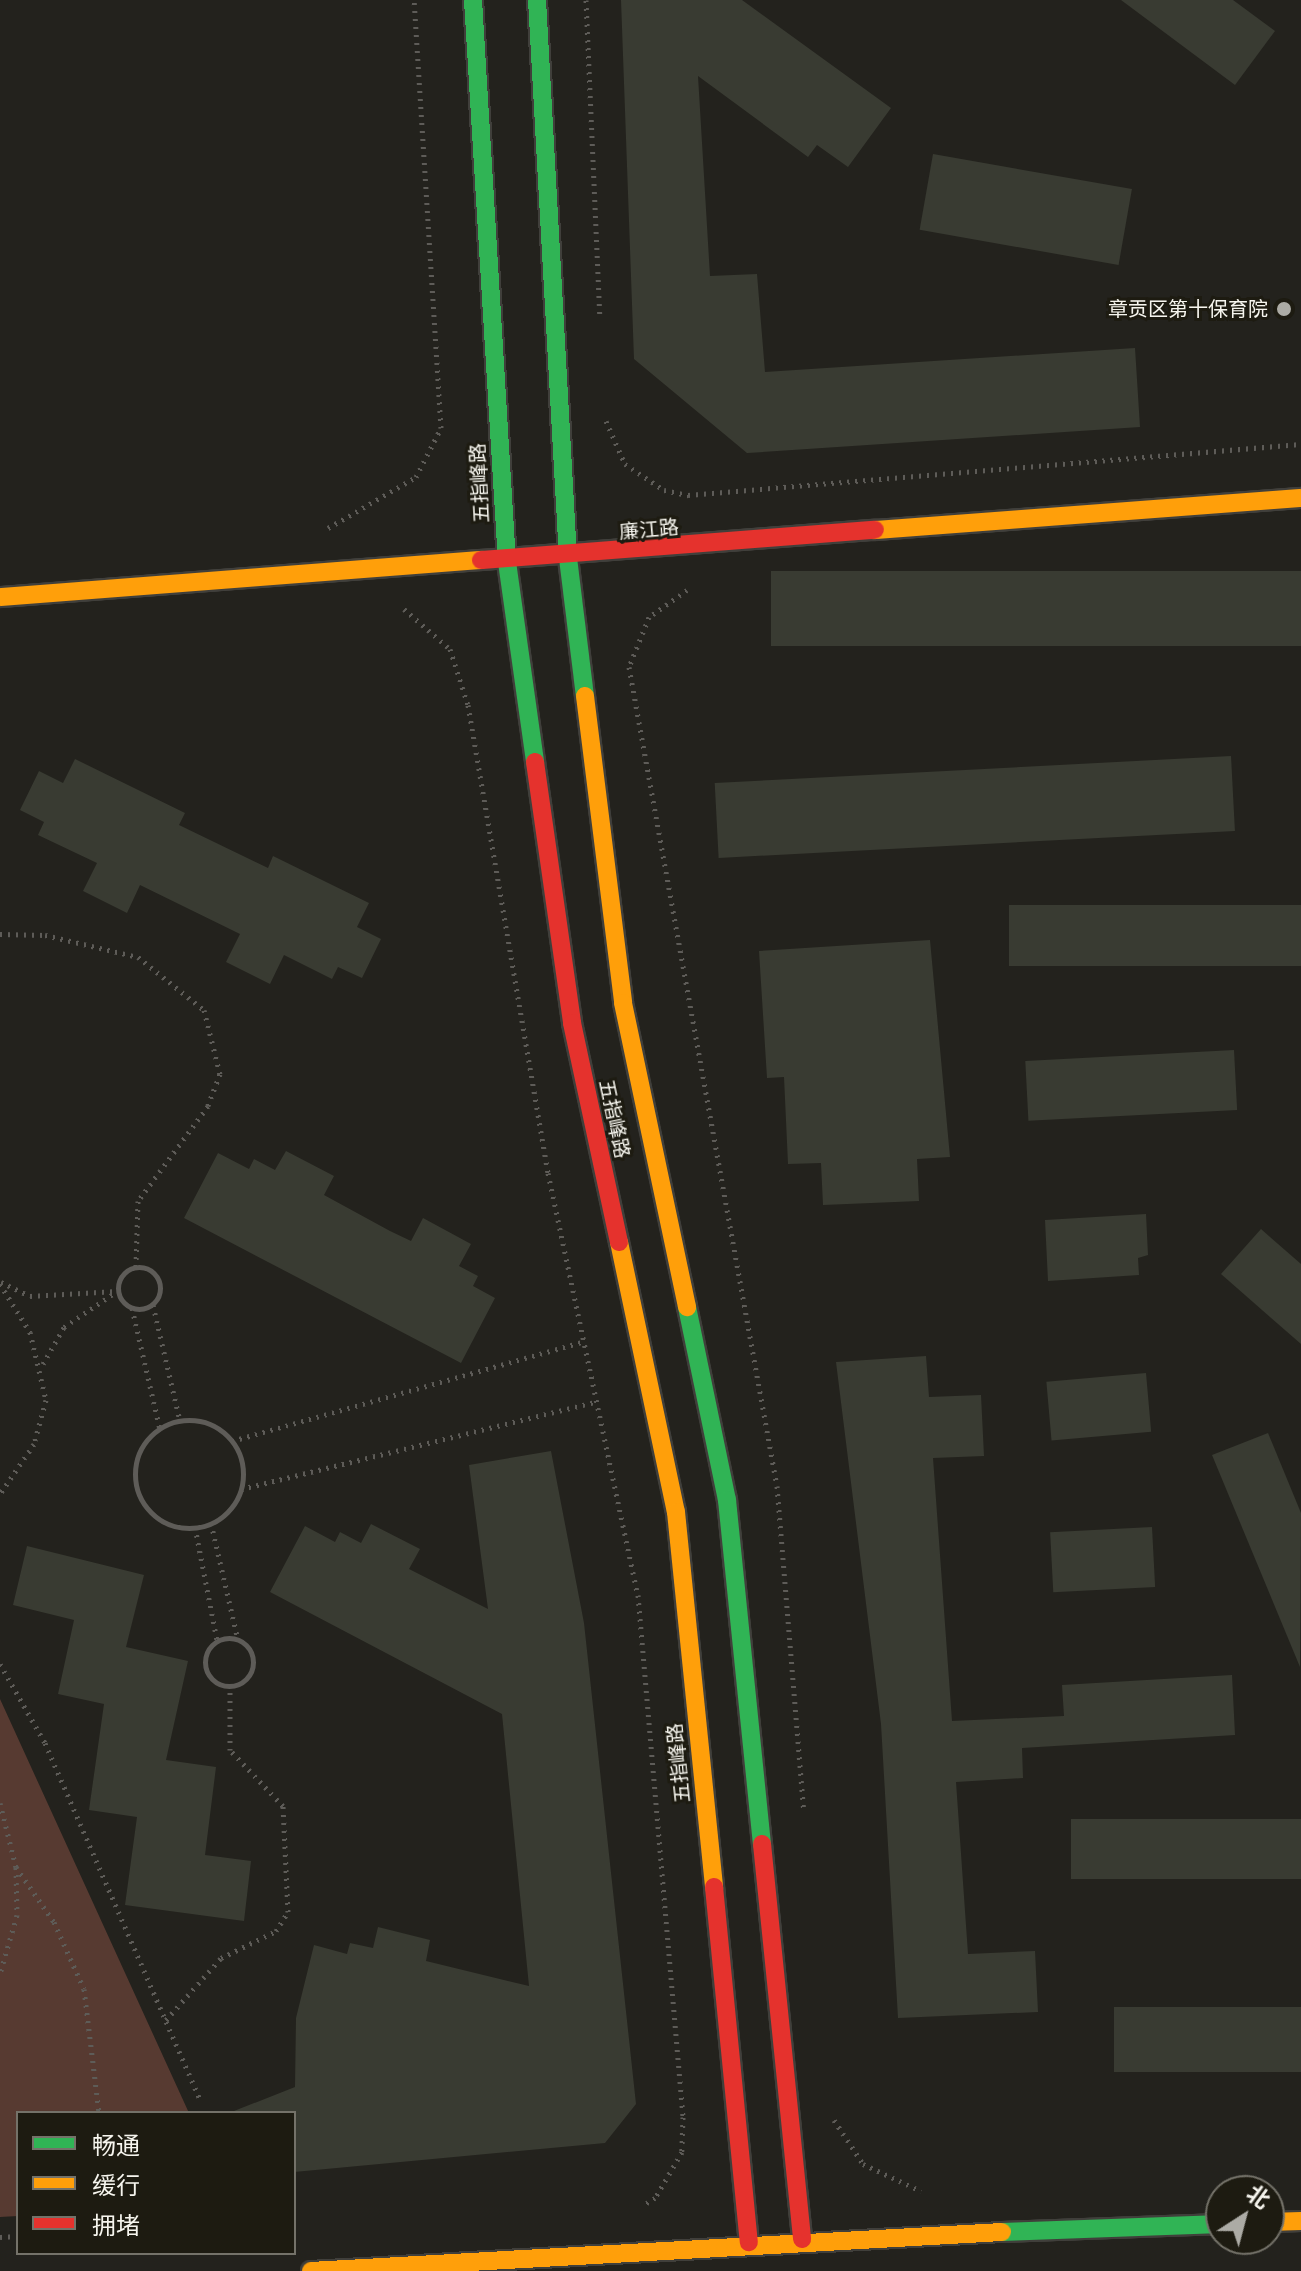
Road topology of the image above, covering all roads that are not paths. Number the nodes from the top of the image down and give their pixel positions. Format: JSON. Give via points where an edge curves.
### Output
{"nodes":[{"id":1,"x":473,"y":0,"type":"edge"},
{"id":2,"x":537,"y":0,"type":"edge"},
{"id":3,"x":1301,"y":498,"type":"edge"},
{"id":4,"x":568,"y":558,"type":"junction"},
{"id":5,"x":507,"y":562,"type":"junction"},
{"id":6,"x":0,"y":597,"type":"edge"},
{"id":7,"x":1205,"y":2225,"type":"edge"},
{"id":8,"x":802,"y":2239,"type":"junction"},
{"id":9,"x":749,"y":2242,"type":"junction"},
{"id":10,"x":311,"y":2271,"type":"edge"}],
"edges":[{"from":1,"to":5,"type":"main road","name":"五指峰路"},
{"from":2,"to":4,"type":"main road","name":"五指峰路"},
{"from":3,"to":4,"type":"main road","name":"廉江路"},
{"from":4,"to":5,"type":"main road","name":"廉江路"},
{"from":4,"to":8,"type":"main road","name":"五指峰路","via":[[623,1003],[727,1500]]},
{"from":5,"to":6,"type":"main road","name":"廉江路"},
{"from":5,"to":9,"type":"main road","name":"五指峰路","via":[[572,1023],[676,1512]]},
{"from":7,"to":8,"type":"main road"},
{"from":8,"to":9,"type":"main road"},
{"from":9,"to":10,"type":"main road"}]}
